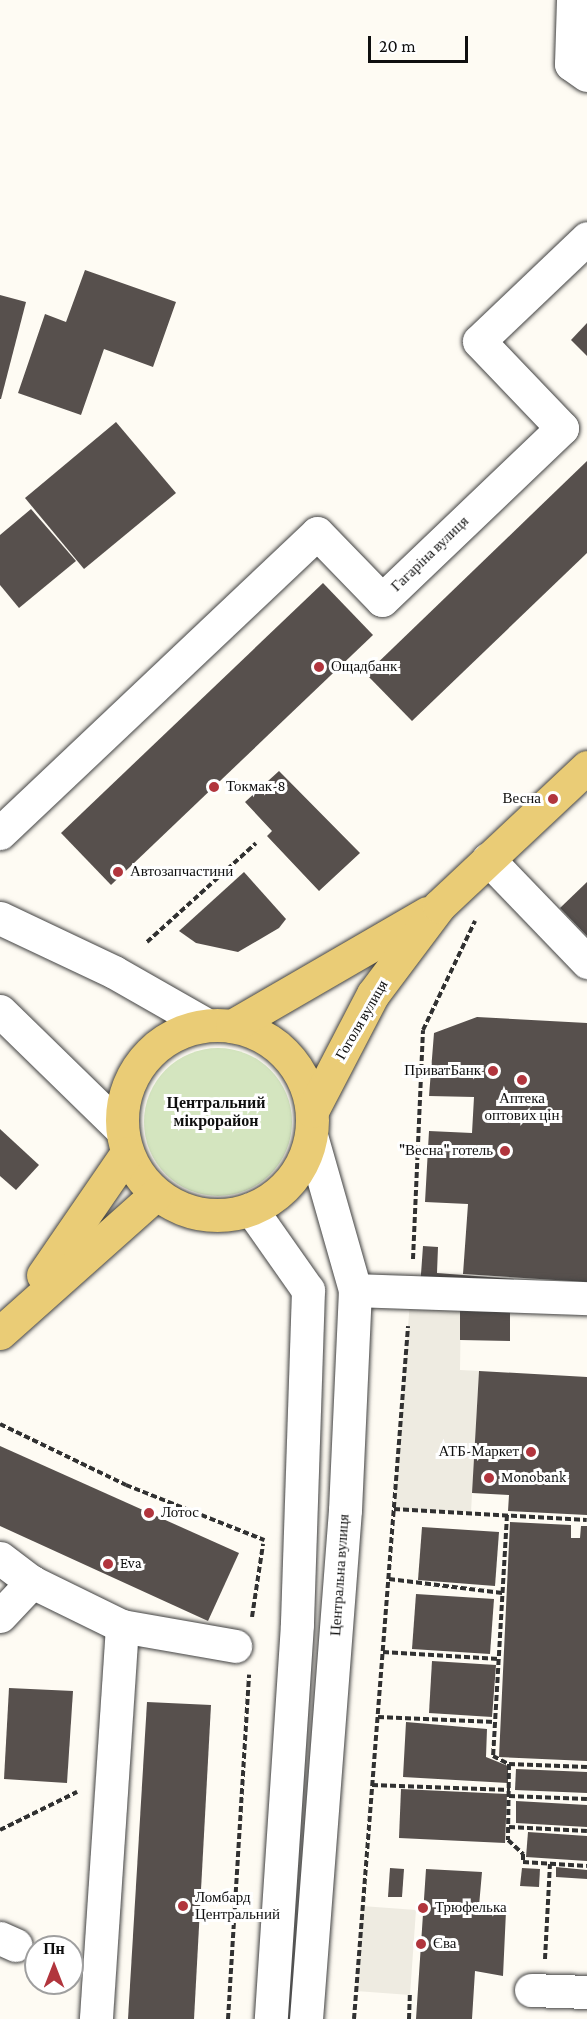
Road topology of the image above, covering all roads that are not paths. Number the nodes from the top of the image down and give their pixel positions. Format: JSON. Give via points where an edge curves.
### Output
{"nodes":[{"id":1,"x":573,"y":0,"type":"edge"},
{"id":2,"x":587,"y":75,"type":"edge"},
{"id":3,"x":587,"y":238,"type":"edge"},
{"id":4,"x":587,"y":767,"type":"edge"},
{"id":5,"x":0,"y":833,"type":"edge"},
{"id":6,"x":488,"y":859,"type":"junction"},
{"id":7,"x":439,"y":906,"type":"junction"},
{"id":8,"x":0,"y":918,"type":"edge"},
{"id":9,"x":587,"y":963,"type":"edge"},
{"id":10,"x":0,"y":1011,"type":"edge"},
{"id":11,"x":220,"y":1025,"type":"junction"},
{"id":12,"x":312,"y":1123,"type":"junction"},
{"id":13,"x":124,"y":1141,"type":"junction"},
{"id":14,"x":156,"y":1194,"type":"junction"},
{"id":15,"x":250,"y":1209,"type":"junction"},
{"id":16,"x":355,"y":1290,"type":"junction"},
{"id":17,"x":587,"y":1298,"type":"edge"},
{"id":18,"x":8,"y":1325,"type":"edge"},
{"id":19,"x":0,"y":1558,"type":"edge"},
{"id":20,"x":32,"y":1582,"type":"junction"},
{"id":21,"x":0,"y":1616,"type":"edge"},
{"id":22,"x":122,"y":1626,"type":"junction"},
{"id":23,"x":245,"y":1646,"type":"road end"},
{"id":24,"x":537,"y":1990,"type":"road end"},
{"id":25,"x":587,"y":1992,"type":"edge"},
{"id":26,"x":272,"y":2008,"type":"edge"},
{"id":27,"x":307,"y":2009,"type":"edge"},
{"id":28,"x":96,"y":2019,"type":"edge"}],
"edges":[{"from":1,"to":2,"type":"street","via":[[572,64]]},
{"from":3,"to":5,"type":"street","name":"Гагаріна вулиця","via":[[479,341],[562,428],[382,600],[317,533]]},
{"from":4,"to":6,"type":"main road","name":"Гоголя вулиця"},
{"from":6,"to":7,"type":"main road","name":"Гоголя вулиця"},
{"from":6,"to":9,"type":"street"},
{"from":7,"to":11,"type":"main road","name":"Гоголя вулиця"},
{"from":7,"to":12,"type":"main road","name":"Гоголя вулиця","via":[[373,994]]},
{"from":8,"to":11,"type":"street"},
{"from":10,"to":13,"type":"street"},
{"from":11,"to":12,"type":"main road","via":[[256,1033],[289,1058],[306,1086]]},
{"from":11,"to":13,"type":"main road","via":[[183,1031],[143,1059],[130,1081]]},
{"from":12,"to":15,"type":"main road","via":[[291,1180]]},
{"from":12,"to":16,"type":"street","name":"Центральна вулиця"},
{"from":13,"to":14,"type":"main road"},
{"from":13,"to":18,"type":"main road"},
{"from":14,"to":15,"type":"main road","via":[[201,1214]]},
{"from":14,"to":18,"type":"main road"},
{"from":15,"to":26,"type":"street","via":[[308,1290],[297,1624]]},
{"from":16,"to":17,"type":"street"},
{"from":16,"to":27,"type":"street","name":"Центральна вулиця","via":[[346,1489]]},
{"from":19,"to":20,"type":"street"},
{"from":20,"to":21,"type":"street"},
{"from":20,"to":22,"type":"street"},
{"from":22,"to":23,"type":"street"},
{"from":22,"to":28,"type":"street"},
{"from":24,"to":25,"type":"street"},
{"from":26,"to":27,"type":"street"}]}
